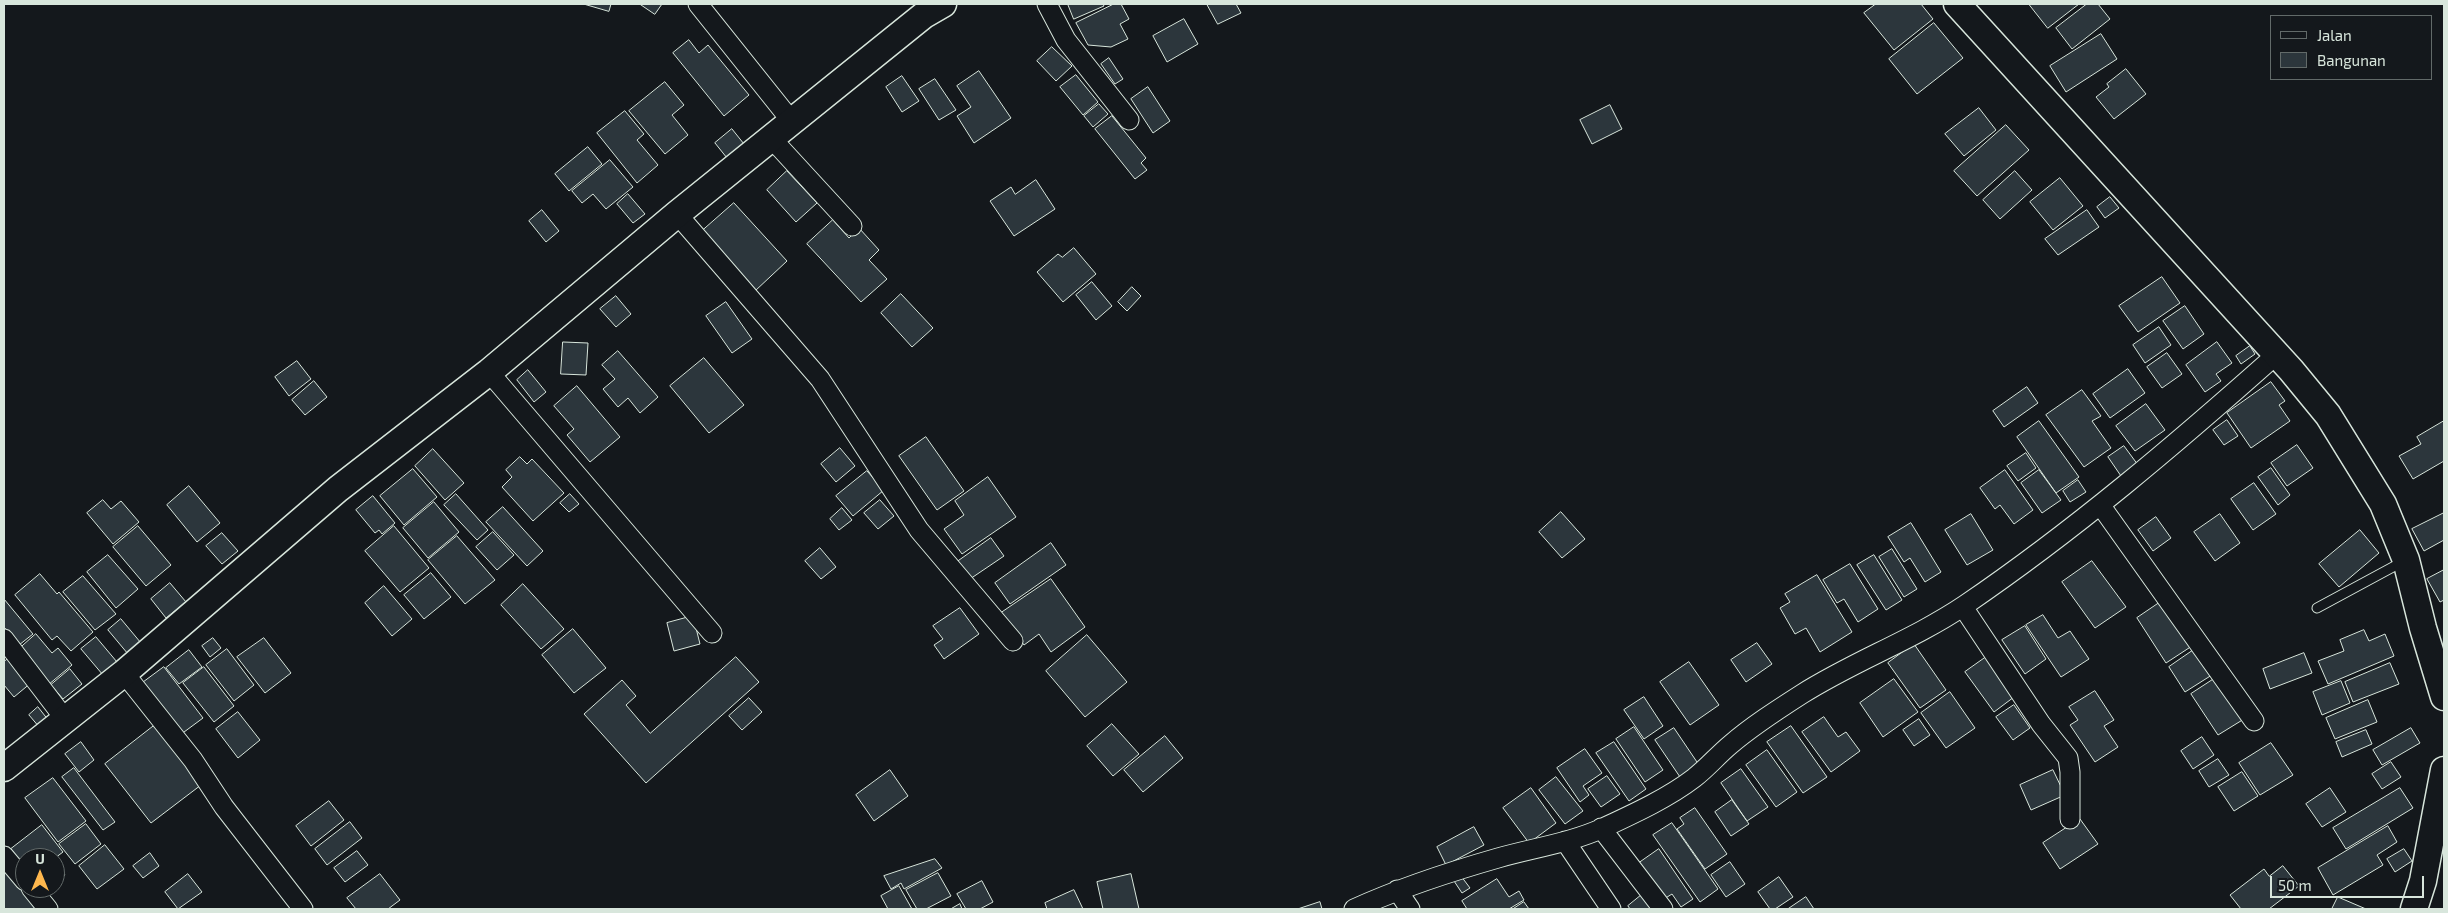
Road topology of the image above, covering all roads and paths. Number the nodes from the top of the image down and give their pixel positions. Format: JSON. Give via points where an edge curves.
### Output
{"nodes":[{"id":1,"x":698,"y":4,"type":"edge"},
{"id":2,"x":943,"y":4,"type":"edge"},
{"id":3,"x":1047,"y":4,"type":"edge"},
{"id":4,"x":1957,"y":4,"type":"edge"},
{"id":5,"x":1129,"y":120,"type":"dead end"},
{"id":6,"x":793,"y":122,"type":"junction"},
{"id":7,"x":772,"y":139,"type":"junction"},
{"id":8,"x":677,"y":214,"type":"junction"},
{"id":9,"x":852,"y":226,"type":"dead end"},
{"id":10,"x":2276,"y":355,"type":"junction"},
{"id":11,"x":488,"y":372,"type":"junction"},
{"id":12,"x":2100,"y":506,"type":"junction"},
{"id":13,"x":2406,"y":560,"type":"junction"},
{"id":14,"x":1963,"y":606,"type":"junction"},
{"id":15,"x":2317,"y":608,"type":"dead end"},
{"id":16,"x":712,"y":633,"type":"dead end"},
{"id":17,"x":4,"y":639,"type":"edge"},
{"id":18,"x":1013,"y":641,"type":"dead end"},
{"id":19,"x":124,"y":673,"type":"junction"},
{"id":20,"x":2444,"y":697,"type":"edge"},
{"id":21,"x":65,"y":719,"type":"junction"},
{"id":22,"x":2254,"y":721,"type":"dead end"},
{"id":23,"x":4,"y":768,"type":"edge"},
{"id":24,"x":2444,"y":770,"type":"edge"},
{"id":25,"x":2070,"y":819,"type":"dead end"},
{"id":26,"x":1601,"y":828,"type":"junction"},
{"id":27,"x":1565,"y":841,"type":"junction"},
{"id":28,"x":4,"y":856,"type":"edge"},
{"id":29,"x":15,"y":869,"type":"edge"},
{"id":30,"x":1397,"y":890,"type":"junction"},
{"id":31,"x":39,"y":898,"type":"edge"},
{"id":32,"x":48,"y":909,"type":"edge"},
{"id":33,"x":303,"y":909,"type":"edge"},
{"id":34,"x":1354,"y":909,"type":"edge"},
{"id":35,"x":1410,"y":909,"type":"edge"},
{"id":36,"x":1611,"y":909,"type":"edge"},
{"id":37,"x":1663,"y":909,"type":"edge"},
{"id":38,"x":2414,"y":909,"type":"edge"}],
"edges":[{"from":1,"to":6,"type":"street"},
{"from":2,"to":6,"type":"street"},
{"from":3,"to":5,"type":"street","via":[[1066,40]]},
{"from":4,"to":10,"type":"street"},
{"from":6,"to":7,"type":"street"},
{"from":7,"to":8,"type":"street"},
{"from":7,"to":9,"type":"street"},
{"from":8,"to":11,"type":"street"},
{"from":8,"to":18,"type":"street","via":[[820,379],[919,530]]},
{"from":10,"to":12,"type":"street"},
{"from":10,"to":13,"type":"street","via":[[2328,415],[2365,473],[2383,504]]},
{"from":11,"to":16,"type":"street"},
{"from":11,"to":19,"type":"street","via":[[338,489]]},
{"from":12,"to":14,"type":"street"},
{"from":12,"to":22,"type":"street"},
{"from":13,"to":15,"type":"lane"},
{"from":13,"to":20,"type":"street"},
{"from":14,"to":25,"type":"street","via":[[2041,724],[2068,758]]},
{"from":14,"to":26,"type":"street","via":[[1804,692],[1733,742],[1694,778]]},
{"from":17,"to":21,"type":"street"},
{"from":19,"to":21,"type":"street"},
{"from":19,"to":33,"type":"street"},
{"from":21,"to":23,"type":"street"},
{"from":24,"to":38,"type":"street","via":[[2423,881]]},
{"from":26,"to":27,"type":"street"},
{"from":26,"to":37,"type":"street"},
{"from":27,"to":30,"type":"street","via":[[1499,857]]},
{"from":27,"to":36,"type":"street"},
{"from":28,"to":29,"type":"street"},
{"from":30,"to":34,"type":"street"},
{"from":30,"to":35,"type":"street"},
{"from":31,"to":32,"type":"street"}]}
